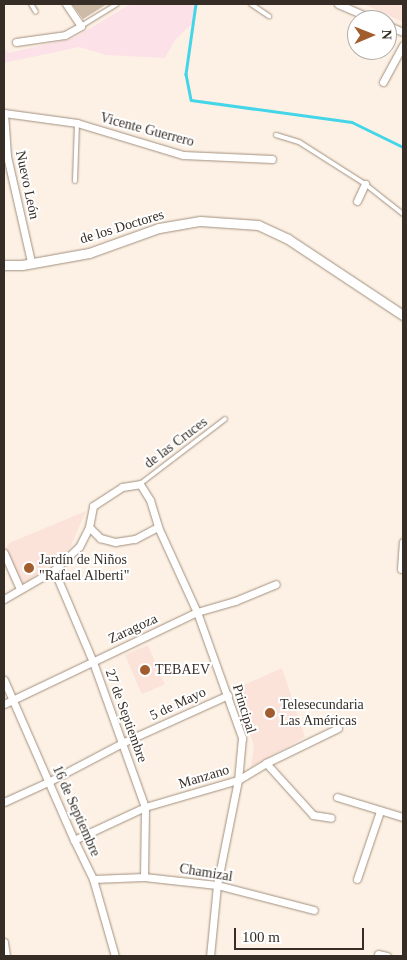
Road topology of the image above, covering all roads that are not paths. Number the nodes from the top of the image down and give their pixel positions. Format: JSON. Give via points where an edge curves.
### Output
{"nodes":[{"id":1,"x":31,"y":4,"type":"edge"},
{"id":2,"x":66,"y":4,"type":"edge"},
{"id":3,"x":117,"y":4,"type":"edge"},
{"id":4,"x":251,"y":4,"type":"edge"},
{"id":5,"x":338,"y":4,"type":"edge"},
{"id":6,"x":349,"y":6,"type":"edge"},
{"id":7,"x":36,"y":12,"type":"dead end"},
{"id":8,"x":269,"y":16,"type":"dead end"},
{"id":9,"x":81,"y":26,"type":"junction"},
{"id":10,"x":16,"y":42,"type":"dead end"},
{"id":11,"x":403,"y":45,"type":"edge"},
{"id":12,"x":383,"y":82,"type":"dead end"},
{"id":13,"x":4,"y":113,"type":"edge"},
{"id":14,"x":77,"y":123,"type":"junction"},
{"id":15,"x":276,"y":135,"type":"dead end"},
{"id":16,"x":5,"y":156,"type":"edge"},
{"id":17,"x":272,"y":160,"type":"dead end"},
{"id":18,"x":75,"y":181,"type":"dead end"},
{"id":19,"x":364,"y":184,"type":"junction"},
{"id":20,"x":357,"y":201,"type":"dead end"},
{"id":21,"x":403,"y":214,"type":"edge"},
{"id":22,"x":31,"y":262,"type":"junction"},
{"id":23,"x":4,"y":265,"type":"edge"},
{"id":24,"x":403,"y":315,"type":"edge"},
{"id":25,"x":225,"y":419,"type":"dead end"},
{"id":26,"x":140,"y":484,"type":"junction"},
{"id":27,"x":89,"y":527,"type":"junction"},
{"id":28,"x":158,"y":527,"type":"junction"},
{"id":29,"x":403,"y":542,"type":"edge"},
{"id":30,"x":4,"y":553,"type":"edge"},
{"id":31,"x":401,"y":569,"type":"dead end"},
{"id":32,"x":54,"y":570,"type":"junction"},
{"id":33,"x":276,"y":584,"type":"dead end"},
{"id":34,"x":20,"y":590,"type":"junction"},
{"id":35,"x":4,"y":599,"type":"edge"},
{"id":36,"x":197,"y":612,"type":"junction"},
{"id":37,"x":93,"y":662,"type":"junction"},
{"id":38,"x":4,"y":680,"type":"edge"},
{"id":39,"x":228,"y":694,"type":"junction"},
{"id":40,"x":12,"y":700,"type":"junction"},
{"id":41,"x":4,"y":704,"type":"edge"},
{"id":42,"x":338,"y":728,"type":"dead end"},
{"id":43,"x":124,"y":742,"type":"junction"},
{"id":44,"x":266,"y":763,"type":"junction"},
{"id":45,"x":238,"y":780,"type":"junction"},
{"id":46,"x":50,"y":782,"type":"junction"},
{"id":47,"x":337,"y":797,"type":"dead end"},
{"id":48,"x":4,"y":802,"type":"edge"},
{"id":49,"x":145,"y":807,"type":"junction"},
{"id":50,"x":380,"y":811,"type":"junction"},
{"id":51,"x":403,"y":817,"type":"edge"},
{"id":52,"x":331,"y":818,"type":"dead end"},
{"id":53,"x":74,"y":840,"type":"junction"},
{"id":54,"x":144,"y":877,"type":"junction"},
{"id":55,"x":93,"y":879,"type":"junction"},
{"id":56,"x":357,"y":879,"type":"dead end"},
{"id":57,"x":217,"y":885,"type":"junction"},
{"id":58,"x":314,"y":910,"type":"dead end"},
{"id":59,"x":4,"y":942,"type":"edge"},
{"id":60,"x":378,"y":954,"type":"dead end"},
{"id":61,"x":6,"y":956,"type":"edge"},
{"id":62,"x":115,"y":956,"type":"edge"},
{"id":63,"x":210,"y":956,"type":"edge"},
{"id":64,"x":386,"y":956,"type":"edge"}],
"edges":[{"from":1,"to":7,"type":"lane"},
{"from":2,"to":9,"type":"street"},
{"from":3,"to":9,"type":"lane"},
{"from":4,"to":8,"type":"lane"},
{"from":5,"to":6,"type":"street"},
{"from":9,"to":10,"type":"street","via":[[65,34]]},
{"from":11,"to":12,"type":"street"},
{"from":13,"to":14,"type":"street","name":"Vicente Guerrero"},
{"from":13,"to":16,"type":"street","name":"Nuevo León"},
{"from":14,"to":17,"type":"street","name":"Vicente Guerrero","via":[[183,156]]},
{"from":14,"to":18,"type":"lane"},
{"from":15,"to":19,"type":"lane","via":[[299,142]]},
{"from":16,"to":22,"type":"street","name":"Nuevo León"},
{"from":19,"to":20,"type":"street"},
{"from":19,"to":21,"type":"lane"},
{"from":22,"to":23,"type":"street","name":"de los Doctores"},
{"from":22,"to":24,"type":"street","name":"de los Doctores","via":[[89,253],[159,228],[200,221],[258,225],[288,239]]},
{"from":25,"to":26,"type":"lane","name":"de las Cruces"},
{"from":26,"to":27,"type":"street","via":[[122,487],[93,506]]},
{"from":26,"to":28,"type":"street","name":"Principal","via":[[150,500]]},
{"from":27,"to":28,"type":"street","via":[[100,538],[115,542],[135,539]]},
{"from":27,"to":32,"type":"street","via":[[79,547]]},
{"from":28,"to":36,"type":"street","name":"Principal"},
{"from":29,"to":31,"type":"street"},
{"from":30,"to":34,"type":"street"},
{"from":32,"to":34,"type":"street"},
{"from":32,"to":37,"type":"street","name":"27 de Septiembre"},
{"from":33,"to":36,"type":"street","name":"Zaragoza"},
{"from":34,"to":35,"type":"street"},
{"from":36,"to":37,"type":"street","name":"Zaragoza"},
{"from":36,"to":39,"type":"street","name":"Principal"},
{"from":37,"to":40,"type":"street","name":"Zaragoza"},
{"from":37,"to":43,"type":"street","name":"27 de Septiembre"},
{"from":38,"to":40,"type":"street","name":"16 de Septiembre"},
{"from":39,"to":43,"type":"street","name":"5 de Mayo"},
{"from":39,"to":45,"type":"street","name":"Principal","via":[[242,738]]},
{"from":40,"to":41,"type":"street","name":"Zaragoza"},
{"from":40,"to":46,"type":"street","name":"16 de Septiembre"},
{"from":42,"to":44,"type":"street","name":"Manzano"},
{"from":43,"to":46,"type":"street","name":"5 de Mayo"},
{"from":43,"to":49,"type":"street","name":"27 de Septiembre"},
{"from":44,"to":45,"type":"street","name":"Manzano"},
{"from":44,"to":52,"type":"street","via":[[313,815]]},
{"from":45,"to":49,"type":"street","name":"Manzano"},
{"from":45,"to":57,"type":"street","name":"Principal"},
{"from":46,"to":48,"type":"street","name":"5 de Mayo"},
{"from":46,"to":53,"type":"street","name":"16 de Septiembre"},
{"from":47,"to":50,"type":"street"},
{"from":49,"to":53,"type":"street","name":"Manzano"},
{"from":49,"to":54,"type":"street","name":"27 de Septiembre"},
{"from":50,"to":51,"type":"street"},
{"from":50,"to":56,"type":"street"},
{"from":53,"to":55,"type":"street","name":"16 de Septiembre"},
{"from":54,"to":55,"type":"street","name":"Chamizal"},
{"from":54,"to":57,"type":"street","name":"Chamizal"},
{"from":55,"to":62,"type":"street","name":"16 de Septiembre"},
{"from":57,"to":58,"type":"street","name":"Chamizal"},
{"from":57,"to":63,"type":"street","name":"Principal"},
{"from":59,"to":61,"type":"street"},
{"from":60,"to":64,"type":"street"}]}
